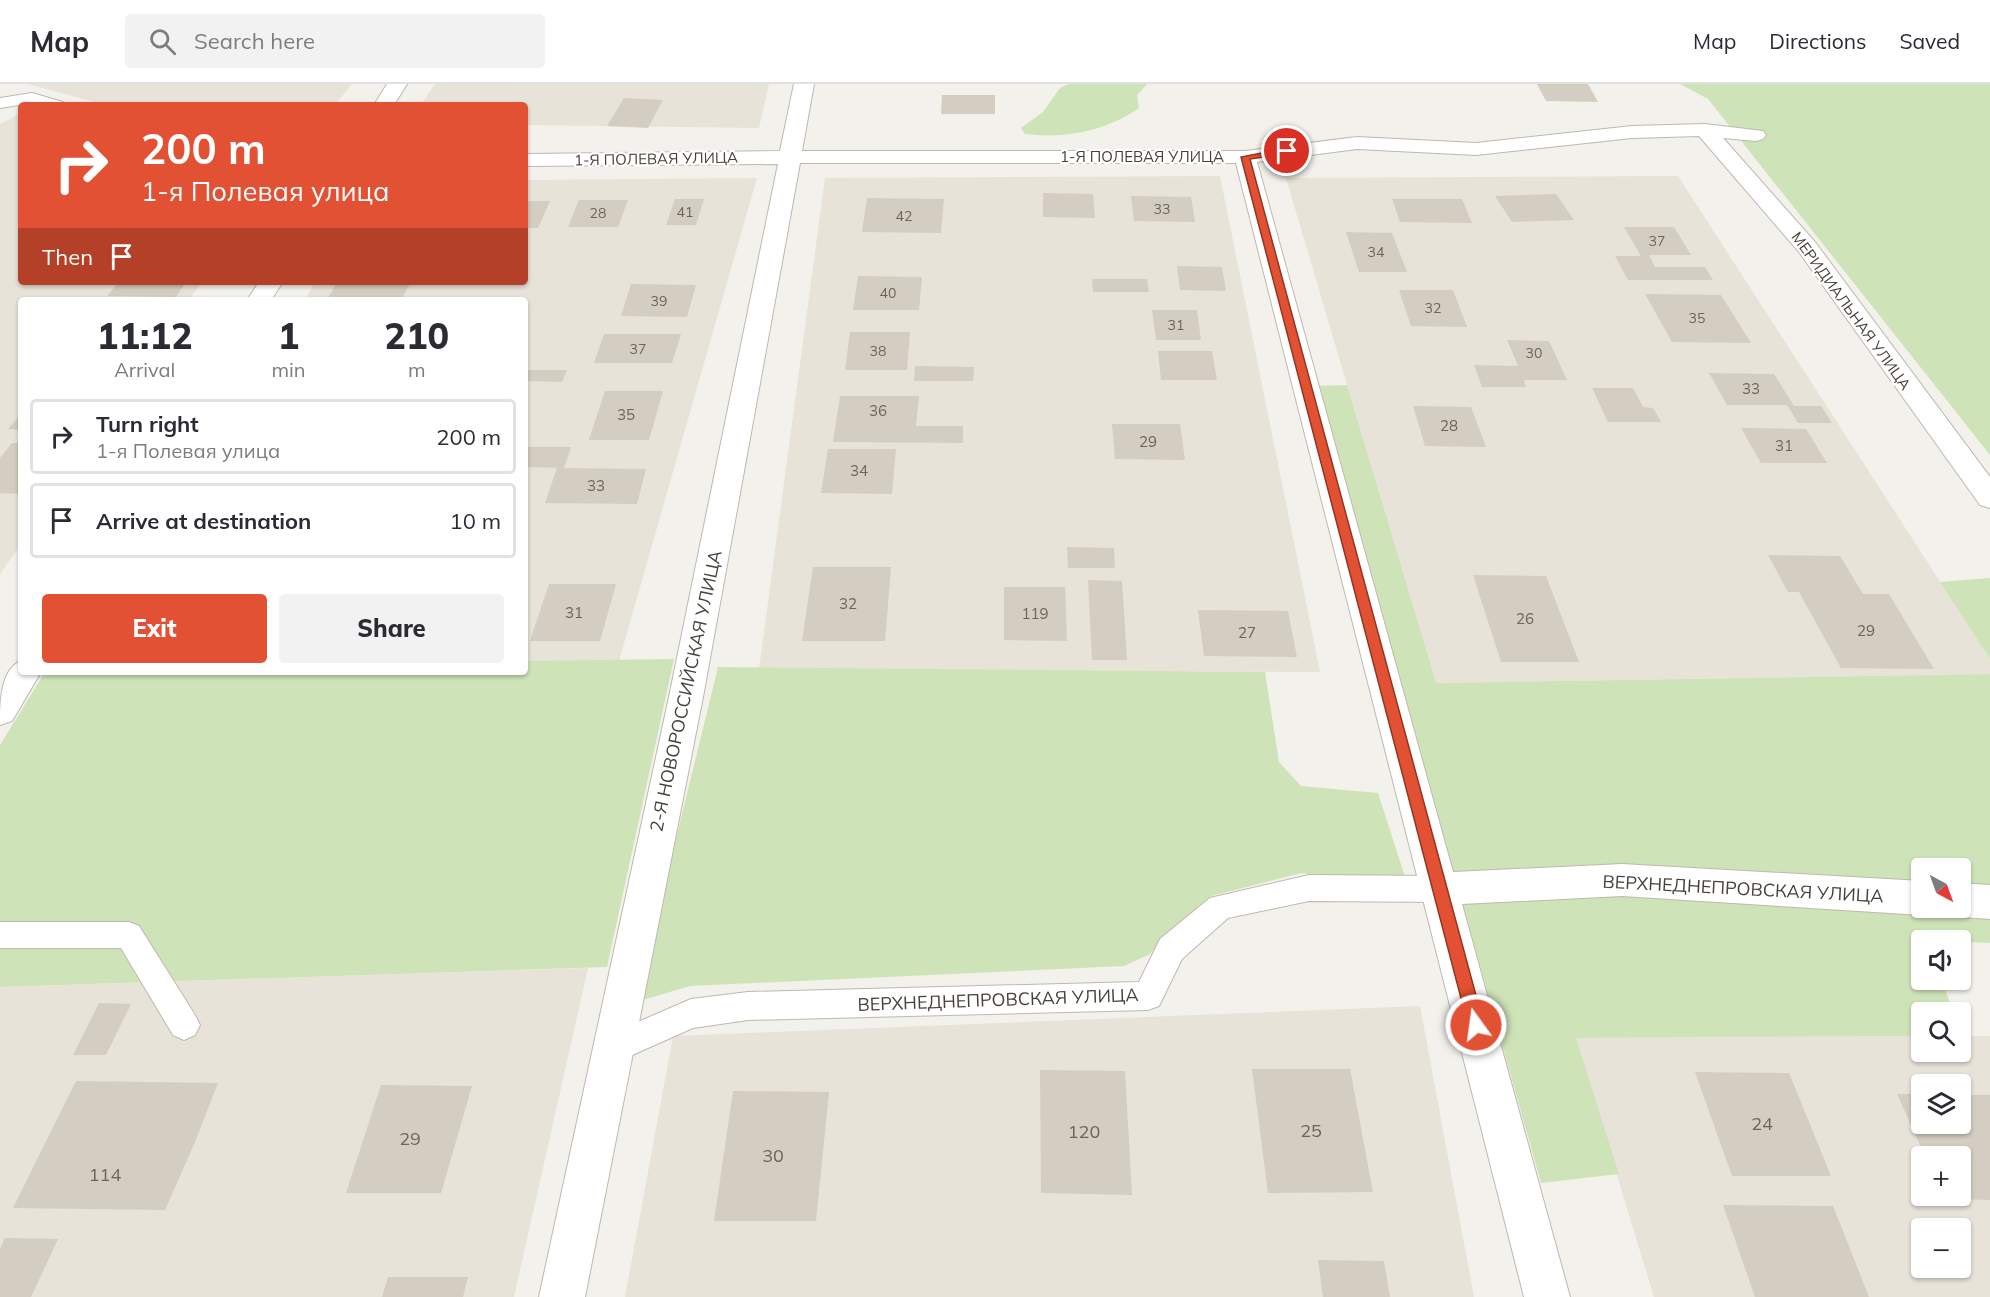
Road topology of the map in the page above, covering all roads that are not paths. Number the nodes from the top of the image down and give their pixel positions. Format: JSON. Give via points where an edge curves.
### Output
{"nodes":[{"id":1,"x":397,"y":84,"type":"edge"},
{"id":2,"x":804,"y":84,"type":"edge"},
{"id":3,"x":46,"y":102,"type":"edge"},
{"id":4,"x":386,"y":102,"type":"edge"},
{"id":5,"x":0,"y":103,"type":"edge"},
{"id":6,"x":1705,"y":130,"type":"junction"},
{"id":7,"x":1756,"y":135,"type":"dead end"},
{"id":8,"x":790,"y":157,"type":"junction"},
{"id":9,"x":1245,"y":157,"type":"junction"},
{"id":10,"x":528,"y":160,"type":"edge"},
{"id":11,"x":1990,"y":498,"type":"edge"},
{"id":12,"x":23,"y":675,"type":"edge"},
{"id":13,"x":0,"y":712,"type":"edge"},
{"id":14,"x":1440,"y":890,"type":"junction"},
{"id":15,"x":1911,"y":897,"type":"edge"},
{"id":16,"x":1971,"y":901,"type":"edge"},
{"id":17,"x":1990,"y":902,"type":"edge"},
{"id":18,"x":0,"y":935,"type":"edge"},
{"id":19,"x":184,"y":1025,"type":"dead end"},
{"id":20,"x":612,"y":1049,"type":"junction"},
{"id":21,"x":562,"y":1297,"type":"edge"},
{"id":22,"x":1547,"y":1297,"type":"edge"}],
"edges":[{"from":1,"to":4,"type":"street"},
{"from":2,"to":8,"type":"street","name":"2-Я НОВОРОССИЙСКАЯ УЛИЦА"},
{"from":3,"to":5,"type":"lane","via":[[32,98]]},
{"from":6,"to":7,"type":"street","name":"1-Я ПОЛЕВАЯ УЛИЦА"},
{"from":6,"to":9,"type":"street","name":"1-Я ПОЛЕВАЯ УЛИЦА","via":[[1632,132],[1476,149],[1358,143]]},
{"from":6,"to":11,"type":"street","name":"МЕРИДИАЛЬНАЯ УЛИЦА","via":[[1807,247]]},
{"from":8,"to":9,"type":"street","name":"1-Я ПОЛЕВАЯ УЛИЦА"},
{"from":8,"to":10,"type":"street","name":"1-Я ПОЛЕВАЯ УЛИЦА"},
{"from":8,"to":20,"type":"street","name":"2-Я НОВОРОССИЙСКАЯ УЛИЦА","via":[[686,697]]},
{"from":9,"to":14,"type":"street"},
{"from":12,"to":13,"type":"street"},
{"from":14,"to":15,"type":"street","name":"ВЕРХНЕДНЕПРОВСКАЯ УЛИЦА","via":[[1622,880]]},
{"from":14,"to":20,"type":"lane","name":"ВЕРХНЕДНЕПРОВСКАЯ УЛИЦА","via":[[1309,888],[1220,907],[1171,949],[1148,996],[748,1006],[691,1014]]},
{"from":14,"to":22,"type":"street"},
{"from":16,"to":17,"type":"street"},
{"from":18,"to":19,"type":"lane","via":[[129,934]]},
{"from":20,"to":21,"type":"street","name":"2-Я НОВОРОССИЙСКАЯ УЛИЦА"}]}
